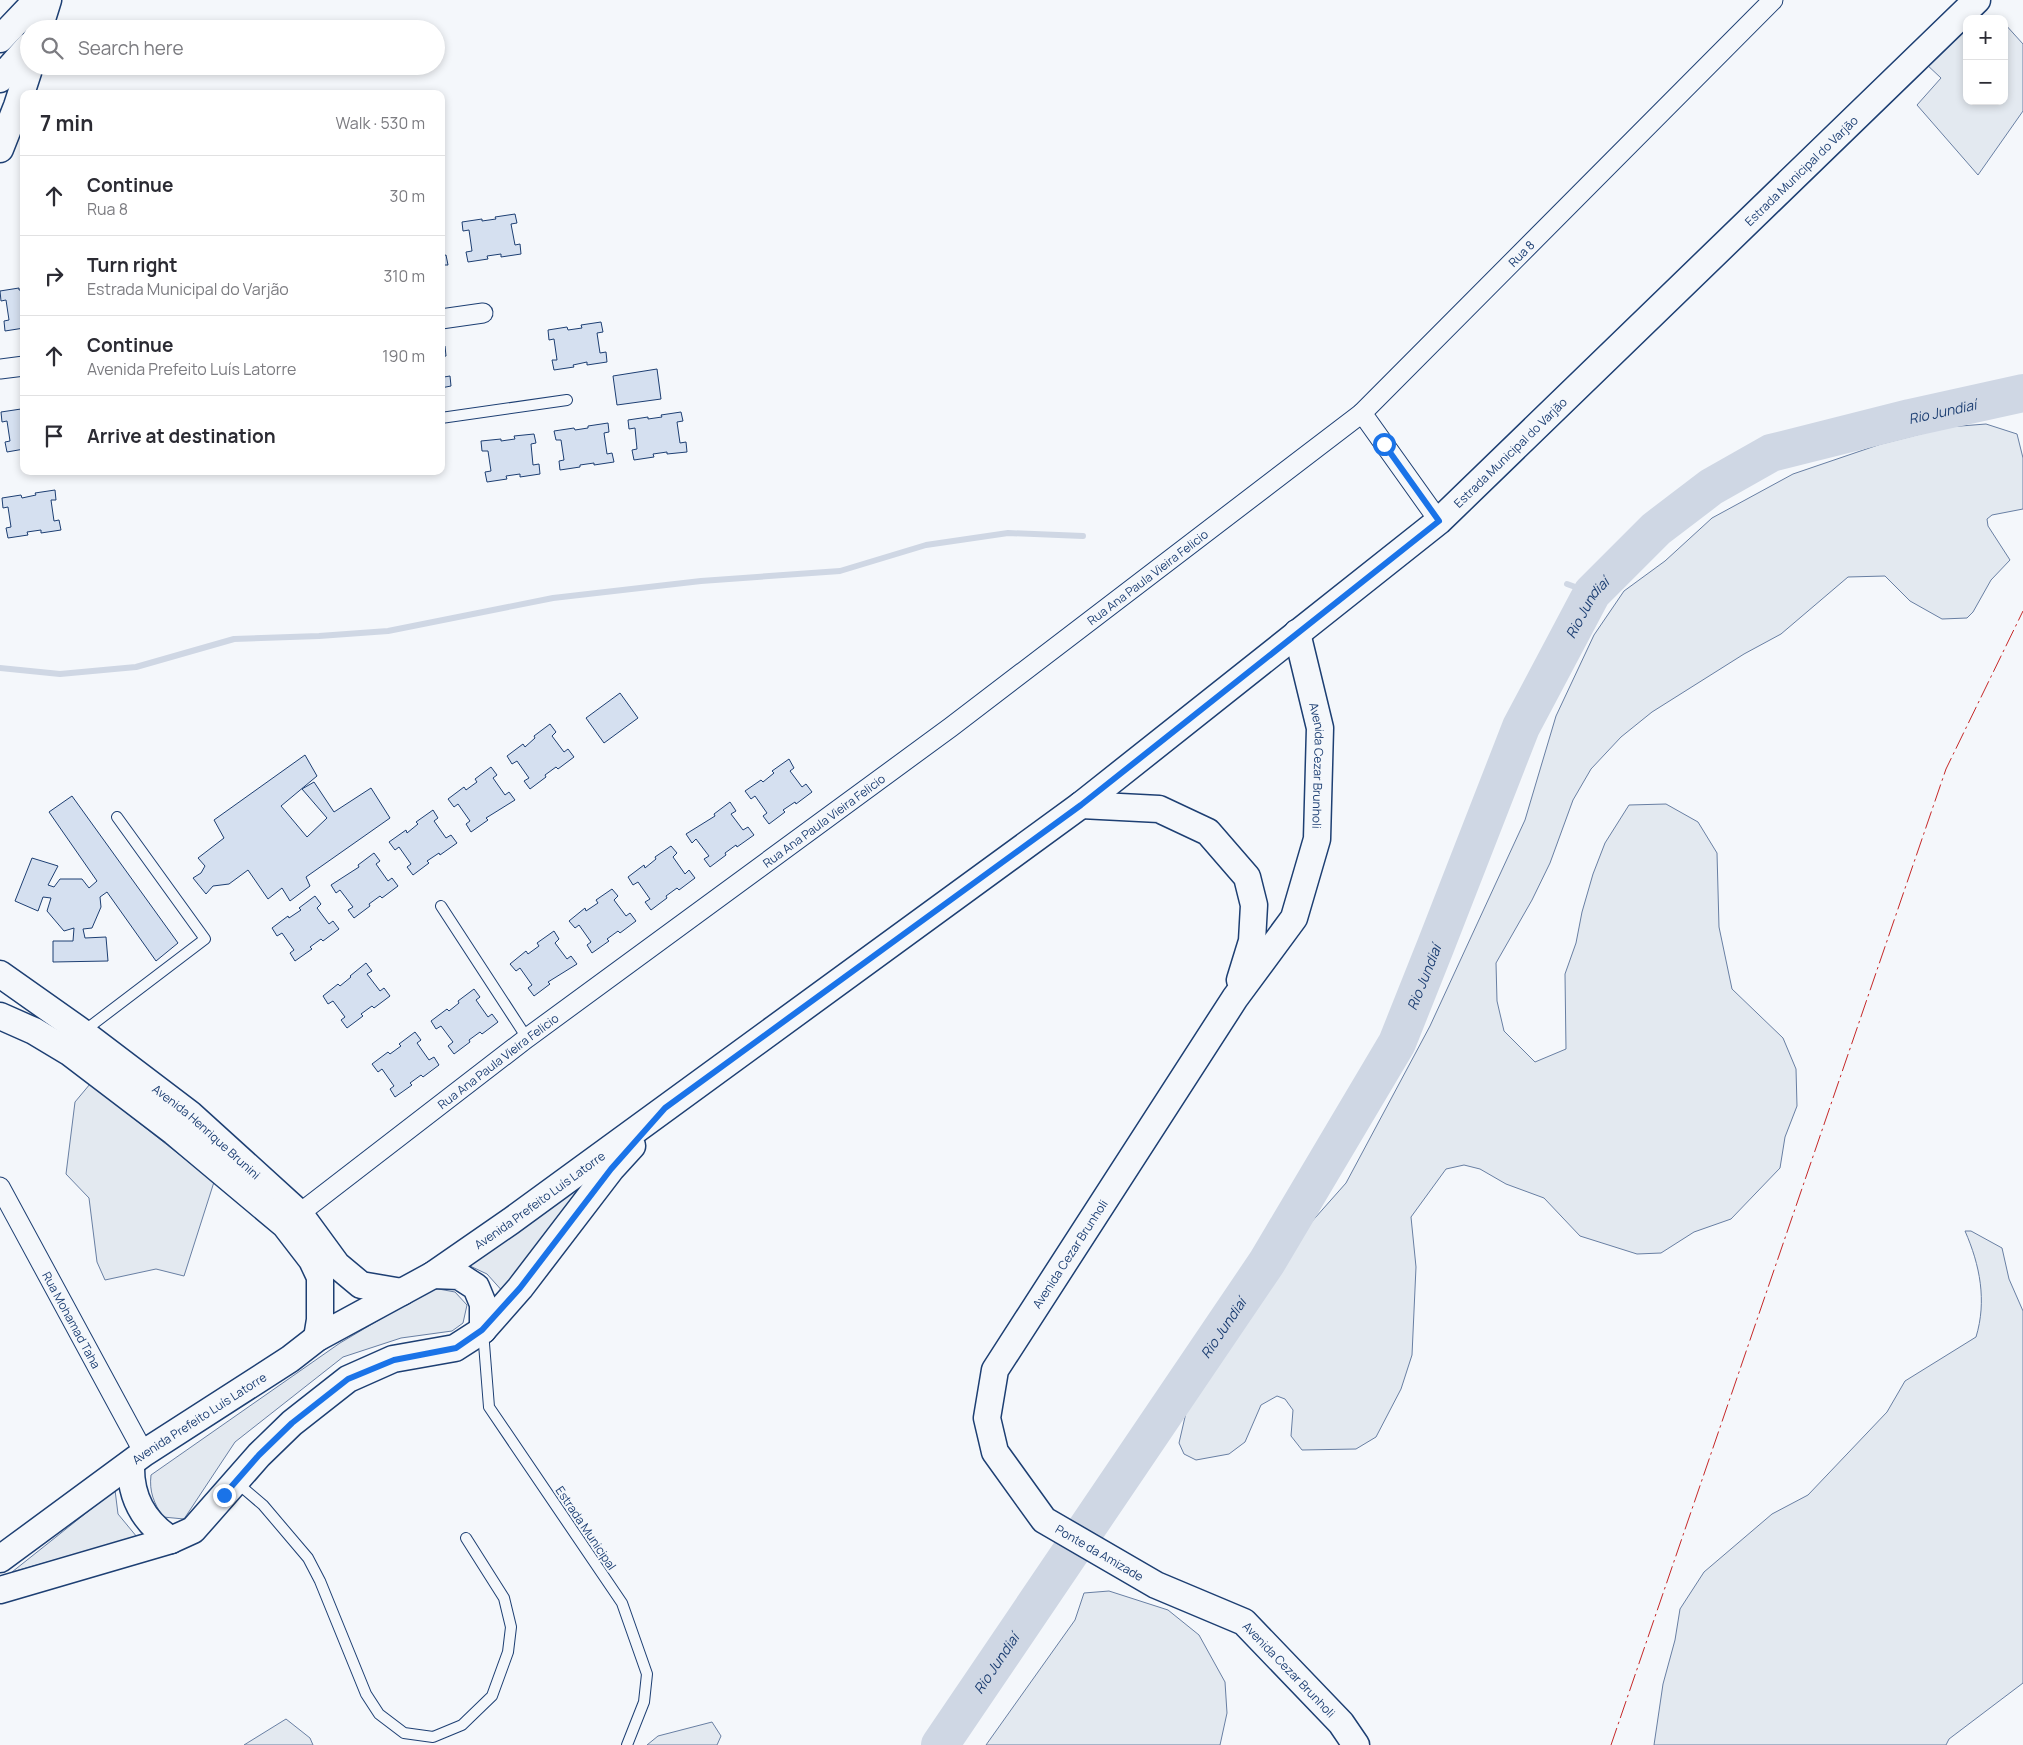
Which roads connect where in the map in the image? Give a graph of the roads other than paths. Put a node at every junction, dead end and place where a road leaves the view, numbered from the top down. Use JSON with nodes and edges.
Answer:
{"nodes":[{"id":1,"x":37,"y":0,"type":"edge"},
{"id":2,"x":48,"y":0,"type":"edge"},
{"id":3,"x":1773,"y":0,"type":"edge"},
{"id":4,"x":1977,"y":0,"type":"edge"},
{"id":5,"x":42,"y":20,"type":"edge"},
{"id":6,"x":0,"y":39,"type":"edge"},
{"id":7,"x":20,"y":56,"type":"edge"},
{"id":8,"x":27,"y":75,"type":"edge"},
{"id":9,"x":0,"y":79,"type":"edge"},
{"id":10,"x":23,"y":90,"type":"edge"},
{"id":11,"x":20,"y":99,"type":"edge"},
{"id":12,"x":0,"y":148,"type":"edge"},
{"id":13,"x":483,"y":313,"type":"dead end"},
{"id":14,"x":445,"y":318,"type":"edge"},
{"id":15,"x":20,"y":366,"type":"edge"},
{"id":16,"x":0,"y":369,"type":"edge"},
{"id":17,"x":567,"y":400,"type":"dead end"},
{"id":18,"x":1362,"y":413,"type":"junction"},
{"id":19,"x":445,"y":417,"type":"edge"},
{"id":20,"x":1439,"y":521,"type":"junction"},
{"id":21,"x":1297,"y":633,"type":"junction"},
{"id":22,"x":1081,"y":805,"type":"junction"},
{"id":23,"x":118,"y":817,"type":"dead end"},
{"id":24,"x":441,"y":906,"type":"dead end"},
{"id":25,"x":0,"y":974,"type":"edge"},
{"id":26,"x":1234,"y":998,"type":"junction"},
{"id":27,"x":0,"y":1016,"type":"edge"},
{"id":28,"x":82,"y":1032,"type":"junction"},
{"id":29,"x":527,"y":1038,"type":"junction"},
{"id":30,"x":665,"y":1108,"type":"junction"},
{"id":31,"x":0,"y":1187,"type":"edge"},
{"id":32,"x":292,"y":1220,"type":"junction"},
{"id":33,"x":433,"y":1275,"type":"junction"},
{"id":34,"x":402,"y":1292,"type":"junction"},
{"id":35,"x":482,"y":1330,"type":"junction"},
{"id":36,"x":316,"y":1338,"type":"junction"},
{"id":37,"x":138,"y":1459,"type":"junction"},
{"id":38,"x":236,"y":1481,"type":"junction"},
{"id":39,"x":1044,"y":1520,"type":"joint"},
{"id":40,"x":466,"y":1538,"type":"dead end"},
{"id":41,"x":172,"y":1540,"type":"junction"},
{"id":42,"x":0,"y":1559,"type":"edge"},
{"id":43,"x":1156,"y":1585,"type":"joint"},
{"id":44,"x":0,"y":1590,"type":"edge"},
{"id":45,"x":627,"y":1745,"type":"edge"},
{"id":46,"x":1356,"y":1745,"type":"edge"}],
"edges":[{"from":1,"to":6,"type":"main road"},
{"from":2,"to":5,"type":"main road"},
{"from":3,"to":18,"type":"street","name":"Rua 8"},
{"from":4,"to":20,"type":"main road","name":"Estrada Municipal do Varjão"},
{"from":7,"to":9,"type":"main road"},
{"from":8,"to":10,"type":"main road"},
{"from":11,"to":12,"type":"main road"},
{"from":13,"to":14,"type":"street"},
{"from":15,"to":16,"type":"street"},
{"from":17,"to":19,"type":"lane"},
{"from":18,"to":20,"type":"street"},
{"from":18,"to":29,"type":"street","name":"Rua Ana Paula Vieira Felicio"},
{"from":20,"to":21,"type":"main road","name":"Estrada Municipal do Varjão"},
{"from":21,"to":22,"type":"main road","name":"Estrada Municipal do Varjão"},
{"from":21,"to":26,"type":"main road","name":"Avenida Cezar Brunholi"},
{"from":22,"to":26,"type":"main road","name":"Avenida Cezar Brunholi"},
{"from":22,"to":30,"type":"main road","name":"Estrada Municipal do Varjão"},
{"from":23,"to":28,"type":"lane"},
{"from":24,"to":29,"type":"lane"},
{"from":25,"to":28,"type":"main road","name":"Avenida Henrique Brunini"},
{"from":26,"to":39,"type":"main road","name":"Avenida Cezar Brunholi"},
{"from":27,"to":32,"type":"main road","name":"Avenida Henrique Brunini"},
{"from":28,"to":32,"type":"main road","name":"Avenida Henrique Brunini"},
{"from":29,"to":32,"type":"street","name":"Rua Ana Paula Vieira Felicio"},
{"from":30,"to":33,"type":"main road","name":"Avenida Prefeito Luís Latorre"},
{"from":30,"to":35,"type":"main road","name":"Avenida Prefeito Luís Latorre"},
{"from":31,"to":37,"type":"street","name":"Rua Mohamad Taha"},
{"from":32,"to":34,"type":"main road","name":"Avenida Henrique Brunini"},
{"from":32,"to":36,"type":"main road","name":"Avenida Henrique Brunini"},
{"from":33,"to":34,"type":"main road","name":"Avenida Prefeito Luís Latorre"},
{"from":33,"to":35,"type":"main road"},
{"from":34,"to":36,"type":"main road","name":"Avenida Prefeito Luís Latorre"},
{"from":35,"to":38,"type":"main road","name":"Avenida Prefeito Luís Latorre"},
{"from":35,"to":45,"type":"lane","name":"Estrada Municipal"},
{"from":36,"to":37,"type":"main road","name":"Avenida Prefeito Luís Latorre"},
{"from":37,"to":41,"type":"main road"},
{"from":37,"to":42,"type":"main road","name":"Avenida Prefeito Luís Latorre"},
{"from":38,"to":40,"type":"lane"},
{"from":38,"to":41,"type":"main road","name":"Avenida Prefeito Luís Latorre"},
{"from":39,"to":43,"type":"main road","name":"Ponte da Amizade"},
{"from":41,"to":44,"type":"main road","name":"Avenida Prefeito Luís Latorre"},
{"from":43,"to":46,"type":"main road","name":"Avenida Cezar Brunholi"}]}
